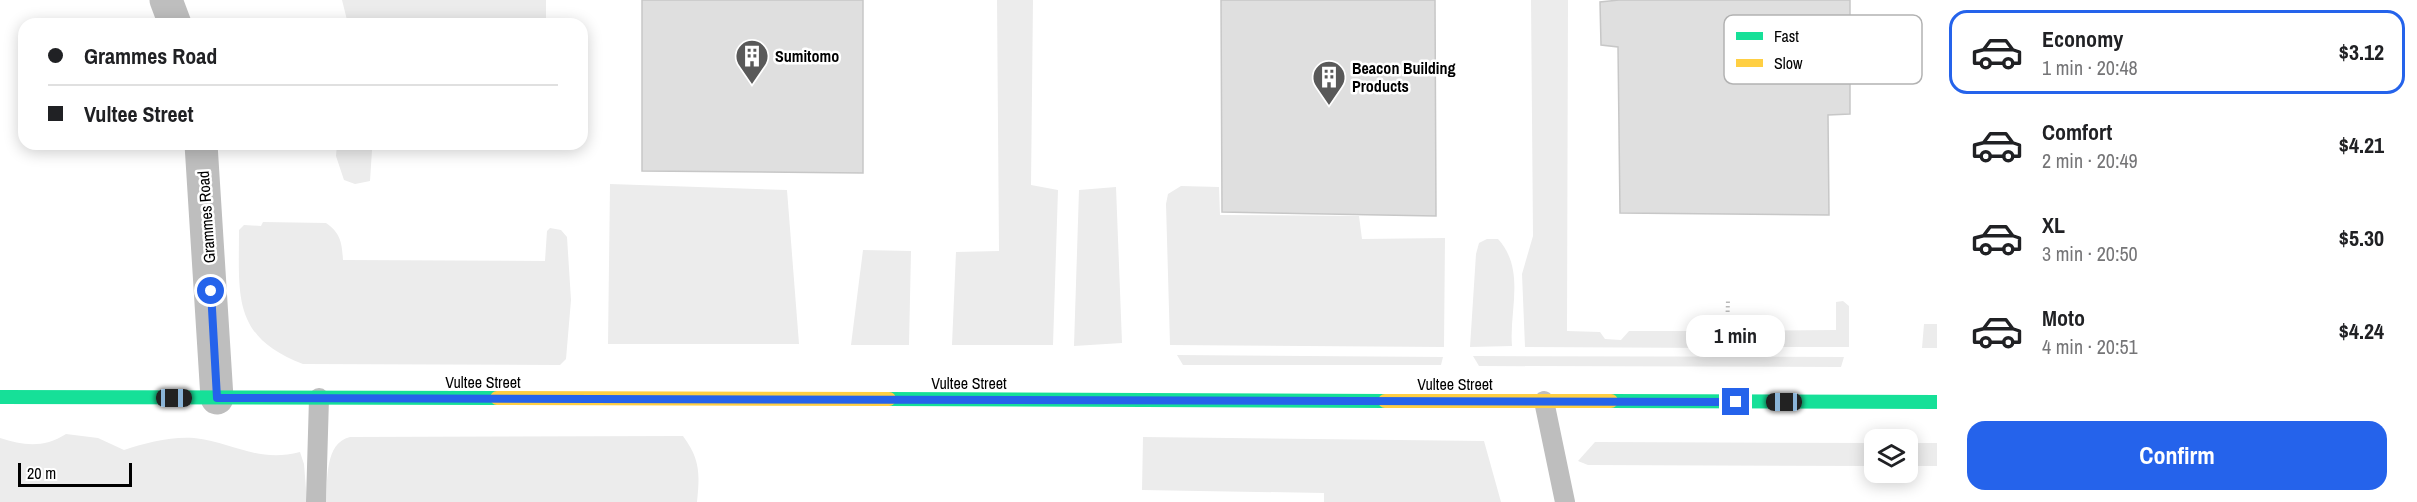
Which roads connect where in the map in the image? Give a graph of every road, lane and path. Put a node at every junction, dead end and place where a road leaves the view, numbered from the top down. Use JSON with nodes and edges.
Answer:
{"nodes":[{"id":1,"x":166,"y":0,"type":"edge"},
{"id":2,"x":173,"y":18,"type":"edge"},
{"id":3,"x":201,"y":150,"type":"edge"},
{"id":4,"x":1728,"y":300,"type":"dead end"},
{"id":5,"x":1727,"y":330,"type":"dead end"},
{"id":6,"x":0,"y":397,"type":"edge"},
{"id":7,"x":217,"y":398,"type":"junction"},
{"id":8,"x":319,"y":398,"type":"junction"},
{"id":9,"x":1544,"y":401,"type":"junction"},
{"id":10,"x":1937,"y":402,"type":"edge"},
{"id":11,"x":316,"y":502,"type":"edge"},
{"id":12,"x":1565,"y":502,"type":"edge"}],
"edges":[{"from":1,"to":2,"type":"street"},
{"from":3,"to":7,"type":"street","name":"Grammes Road"},
{"from":4,"to":5,"type":"path"},
{"from":6,"to":7,"type":"street","name":"Vultee Street"},
{"from":7,"to":8,"type":"street","name":"Vultee Street"},
{"from":8,"to":9,"type":"street","name":"Vultee Street"},
{"from":8,"to":11,"type":"lane"},
{"from":9,"to":10,"type":"street","name":"Vultee Street"},
{"from":9,"to":12,"type":"lane"}]}
